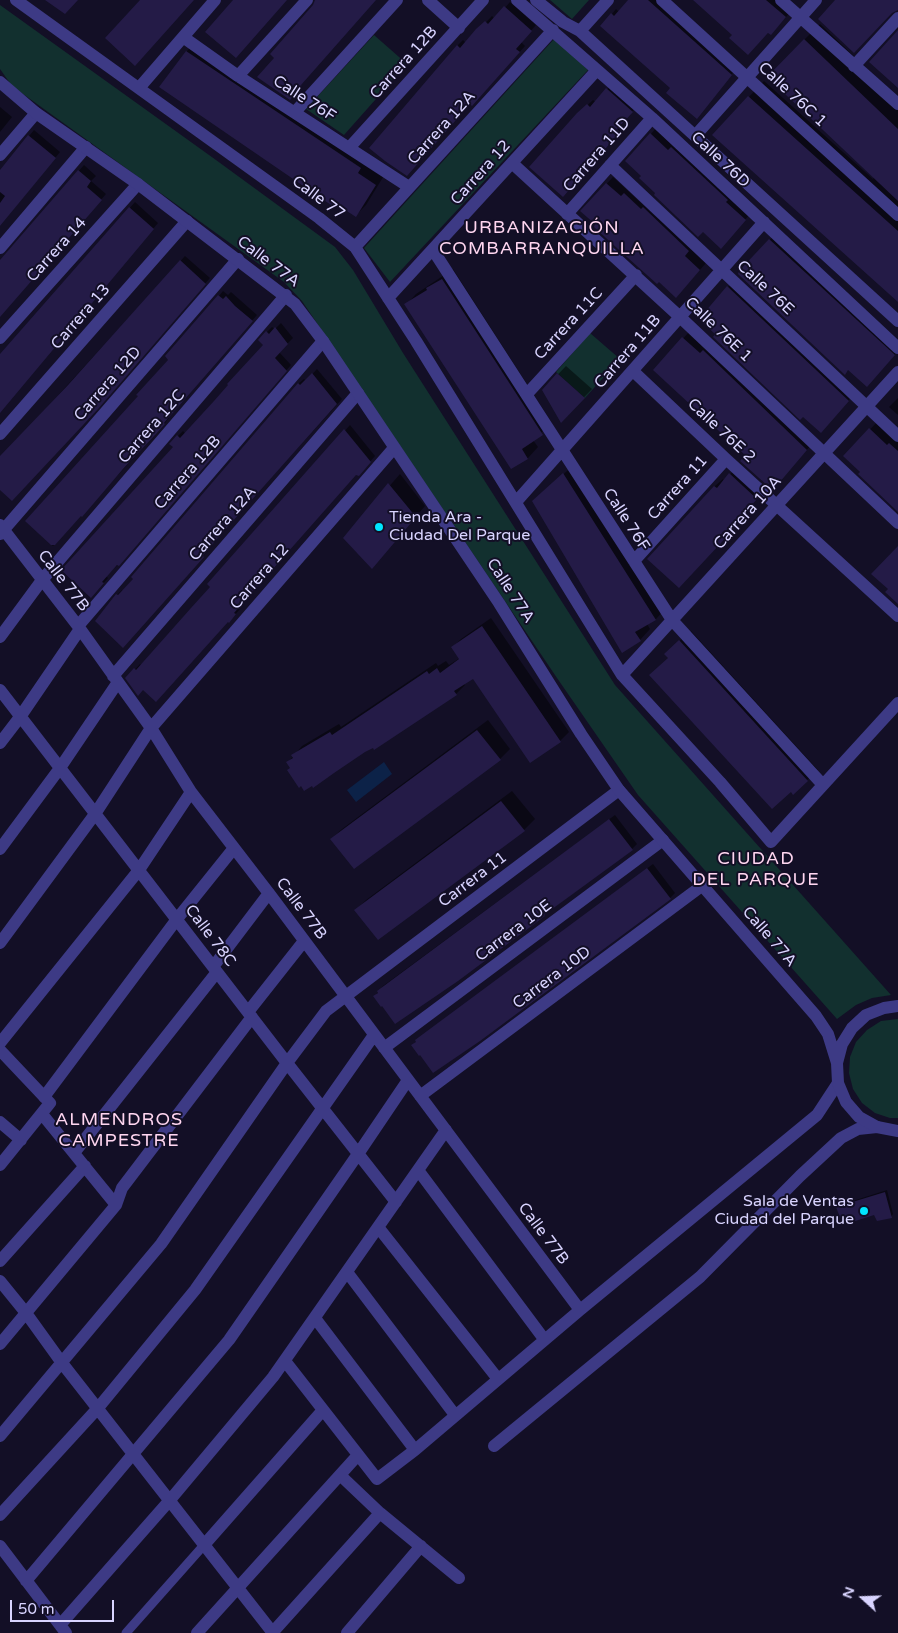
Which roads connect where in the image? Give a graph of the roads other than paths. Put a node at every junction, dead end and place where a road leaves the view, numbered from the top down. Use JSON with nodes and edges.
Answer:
{"nodes":[{"id":1,"x":16,"y":0,"type":"edge"},
{"id":2,"x":215,"y":0,"type":"edge"},
{"id":3,"x":307,"y":0,"type":"edge"},
{"id":4,"x":397,"y":0,"type":"edge"},
{"id":5,"x":428,"y":0,"type":"edge"},
{"id":6,"x":482,"y":0,"type":"edge"},
{"id":7,"x":517,"y":0,"type":"edge"},
{"id":8,"x":536,"y":0,"type":"edge"},
{"id":9,"x":608,"y":0,"type":"edge"},
{"id":10,"x":662,"y":0,"type":"edge"},
{"id":11,"x":781,"y":0,"type":"edge"},
{"id":12,"x":816,"y":0,"type":"edge"},
{"id":13,"x":800,"y":18,"type":"junction"},
{"id":14,"x":898,"y":18,"type":"edge"},
{"id":15,"x":459,"y":28,"type":"junction"},
{"id":16,"x":553,"y":30,"type":"junction"},
{"id":17,"x":580,"y":31,"type":"junction"},
{"id":18,"x":183,"y":37,"type":"junction"},
{"id":19,"x":854,"y":66,"type":"junction"},
{"id":20,"x":597,"y":70,"type":"junction"},
{"id":21,"x":238,"y":76,"type":"junction"},
{"id":22,"x":748,"y":77,"type":"junction"},
{"id":23,"x":0,"y":82,"type":"edge"},
{"id":24,"x":139,"y":88,"type":"junction"},
{"id":25,"x":898,"y":104,"type":"edge"},
{"id":26,"x":295,"y":112,"type":"junction"},
{"id":27,"x":36,"y":113,"type":"junction"},
{"id":28,"x":652,"y":118,"type":"junction"},
{"id":29,"x":695,"y":136,"type":"junction"},
{"id":30,"x":86,"y":147,"type":"junction"},
{"id":31,"x":349,"y":148,"type":"junction"},
{"id":32,"x":0,"y":155,"type":"edge"},
{"id":33,"x":512,"y":163,"type":"junction"},
{"id":34,"x":610,"y":165,"type":"junction"},
{"id":35,"x":138,"y":184,"type":"junction"},
{"id":36,"x":409,"y":188,"type":"junction"},
{"id":37,"x":567,"y":214,"type":"junction"},
{"id":38,"x":898,"y":214,"type":"edge"},
{"id":39,"x":186,"y":221,"type":"junction"},
{"id":40,"x":764,"y":222,"type":"junction"},
{"id":41,"x":355,"y":247,"type":"junction"},
{"id":42,"x":0,"y":248,"type":"edge"},
{"id":43,"x":433,"y":250,"type":"junction"},
{"id":44,"x":238,"y":259,"type":"junction"},
{"id":45,"x":721,"y":270,"type":"junction"},
{"id":46,"x":636,"y":275,"type":"junction"},
{"id":47,"x":286,"y":296,"type":"junction"},
{"id":48,"x":388,"y":298,"type":"junction"},
{"id":49,"x":680,"y":316,"type":"junction"},
{"id":50,"x":898,"y":321,"type":"edge"},
{"id":51,"x":0,"y":338,"type":"edge"},
{"id":52,"x":323,"y":341,"type":"junction"},
{"id":53,"x":898,"y":348,"type":"edge"},
{"id":54,"x":633,"y":371,"type":"junction"},
{"id":55,"x":898,"y":372,"type":"edge"},
{"id":56,"x":358,"y":393,"type":"junction"},
{"id":57,"x":527,"y":394,"type":"junction"},
{"id":58,"x":867,"y":406,"type":"junction"},
{"id":59,"x":0,"y":434,"type":"edge"},
{"id":60,"x":898,"y":436,"type":"edge"},
{"id":61,"x":394,"y":448,"type":"junction"},
{"id":62,"x":562,"y":451,"type":"junction"},
{"id":63,"x":824,"y":454,"type":"junction"},
{"id":64,"x":726,"y":459,"type":"junction"},
{"id":65,"x":516,"y":502,"type":"junction"},
{"id":66,"x":777,"y":505,"type":"junction"},
{"id":67,"x":898,"y":523,"type":"edge"},
{"id":68,"x":1,"y":530,"type":"edge"},
{"id":69,"x":634,"y":561,"type":"junction"},
{"id":70,"x":42,"y":580,"type":"junction"},
{"id":71,"x":898,"y":616,"type":"edge"},
{"id":72,"x":672,"y":620,"type":"junction"},
{"id":73,"x":79,"y":628,"type":"junction"},
{"id":74,"x":0,"y":637,"type":"edge"},
{"id":75,"x":622,"y":675,"type":"junction"},
{"id":76,"x":116,"y":679,"type":"junction"},
{"id":77,"x":0,"y":690,"type":"edge"},
{"id":78,"x":898,"y":703,"type":"edge"},
{"id":79,"x":20,"y":717,"type":"junction"},
{"id":80,"x":151,"y":728,"type":"junction"},
{"id":81,"x":0,"y":743,"type":"edge"},
{"id":82,"x":60,"y":768,"type":"junction"},
{"id":83,"x":823,"y":785,"type":"junction"},
{"id":84,"x":619,"y":790,"type":"junction"},
{"id":85,"x":191,"y":792,"type":"junction"},
{"id":86,"x":95,"y":814,"type":"junction"},
{"id":87,"x":663,"y":840,"type":"junction"},
{"id":88,"x":234,"y":848,"type":"junction"},
{"id":89,"x":0,"y":849,"type":"edge"},
{"id":90,"x":139,"y":870,"type":"junction"},
{"id":91,"x":703,"y":885,"type":"junction"},
{"id":92,"x":268,"y":893,"type":"junction"},
{"id":93,"x":177,"y":919,"type":"junction"},
{"id":94,"x":304,"y":941,"type":"junction"},
{"id":95,"x":0,"y":942,"type":"edge"},
{"id":96,"x":215,"y":970,"type":"junction"},
{"id":97,"x":346,"y":997,"type":"junction"},
{"id":98,"x":898,"y":1006,"type":"edge"},
{"id":99,"x":250,"y":1015,"type":"junction"},
{"id":100,"x":374,"y":1035,"type":"junction"},
{"id":101,"x":0,"y":1043,"type":"edge"},
{"id":102,"x":384,"y":1048,"type":"junction"},
{"id":103,"x":0,"y":1050,"type":"edge"},
{"id":104,"x":287,"y":1063,"type":"junction"},
{"id":105,"x":837,"y":1063,"type":"junction"},
{"id":106,"x":408,"y":1080,"type":"junction"},
{"id":107,"x":838,"y":1083,"type":"junction"},
{"id":108,"x":44,"y":1096,"type":"junction"},
{"id":109,"x":420,"y":1096,"type":"junction"},
{"id":110,"x":323,"y":1109,"type":"junction"},
{"id":111,"x":42,"y":1114,"type":"junction"},
{"id":112,"x":0,"y":1122,"type":"edge"},
{"id":113,"x":877,"y":1127,"type":"junction"},
{"id":114,"x":446,"y":1130,"type":"junction"},
{"id":115,"x":897,"y":1131,"type":"edge"},
{"id":116,"x":21,"y":1140,"type":"junction"},
{"id":117,"x":74,"y":1153,"type":"junction"},
{"id":118,"x":358,"y":1154,"type":"junction"},
{"id":119,"x":0,"y":1165,"type":"edge"},
{"id":120,"x":84,"y":1166,"type":"junction"},
{"id":121,"x":418,"y":1170,"type":"junction"},
{"id":122,"x":396,"y":1202,"type":"junction"},
{"id":123,"x":116,"y":1205,"type":"junction"},
{"id":124,"x":378,"y":1227,"type":"junction"},
{"id":125,"x":0,"y":1261,"type":"edge"},
{"id":126,"x":346,"y":1272,"type":"junction"},
{"id":127,"x":0,"y":1281,"type":"edge"},
{"id":128,"x":580,"y":1310,"type":"junction"},
{"id":129,"x":26,"y":1313,"type":"junction"},
{"id":130,"x":315,"y":1318,"type":"junction"},
{"id":131,"x":544,"y":1339,"type":"junction"},
{"id":132,"x":0,"y":1344,"type":"edge"},
{"id":133,"x":285,"y":1361,"type":"junction"},
{"id":134,"x":62,"y":1362,"type":"junction"},
{"id":135,"x":498,"y":1379,"type":"junction"},
{"id":136,"x":98,"y":1408,"type":"junction"},
{"id":137,"x":323,"y":1410,"type":"junction"},
{"id":138,"x":455,"y":1415,"type":"junction"},
{"id":139,"x":0,"y":1436,"type":"edge"},
{"id":140,"x":494,"y":1446,"type":"dead end"},
{"id":141,"x":415,"y":1450,"type":"junction"},
{"id":142,"x":133,"y":1453,"type":"junction"},
{"id":143,"x":358,"y":1455,"type":"junction"},
{"id":144,"x":340,"y":1474,"type":"junction"},
{"id":145,"x":170,"y":1500,"type":"junction"},
{"id":146,"x":380,"y":1513,"type":"junction"},
{"id":147,"x":0,"y":1515,"type":"edge"},
{"id":148,"x":204,"y":1545,"type":"junction"},
{"id":149,"x":0,"y":1546,"type":"edge"},
{"id":150,"x":421,"y":1546,"type":"junction"},
{"id":151,"x":459,"y":1578,"type":"dead end"},
{"id":152,"x":26,"y":1580,"type":"junction"},
{"id":153,"x":238,"y":1588,"type":"junction"},
{"id":154,"x":63,"y":1629,"type":"edge"},
{"id":155,"x":126,"y":1633,"type":"edge"},
{"id":156,"x":197,"y":1633,"type":"edge"},
{"id":157,"x":272,"y":1633,"type":"edge"},
{"id":158,"x":347,"y":1633,"type":"edge"}],
"edges":[{"from":1,"to":24,"type":"street","name":"Calle 77"},
{"from":2,"to":18,"type":"street"},
{"from":3,"to":21,"type":"street"},
{"from":4,"to":26,"type":"street"},
{"from":5,"to":15,"type":"street"},
{"from":6,"to":15,"type":"street","name":"Carrera 12B"},
{"from":7,"to":16,"type":"street","name":"Calle 76D"},
{"from":8,"to":17,"type":"street","name":"Calle 76D"},
{"from":9,"to":17,"type":"street"},
{"from":10,"to":22,"type":"street","name":"Calle 76C 1"},
{"from":11,"to":13,"type":"street"},
{"from":12,"to":13,"type":"street"},
{"from":13,"to":19,"type":"street"},
{"from":13,"to":22,"type":"street"},
{"from":14,"to":19,"type":"street"},
{"from":15,"to":31,"type":"street","name":"Carrera 12B"},
{"from":16,"to":20,"type":"street","name":"Calle 76D"},
{"from":16,"to":36,"type":"street","name":"Carrera 12A"},
{"from":17,"to":29,"type":"street","name":"Calle 76D"},
{"from":18,"to":21,"type":"street","name":"Calle 76F"},
{"from":18,"to":24,"type":"street"},
{"from":19,"to":25,"type":"street"},
{"from":20,"to":28,"type":"street","name":"Calle 76D"},
{"from":20,"to":33,"type":"street","name":"Carrera 12"},
{"from":21,"to":26,"type":"street","name":"Calle 76F"},
{"from":22,"to":29,"type":"street"},
{"from":22,"to":38,"type":"street","name":"Calle 76C 1"},
{"from":23,"to":27,"type":"street","name":"Calle 77A"},
{"from":24,"to":41,"type":"street","name":"Calle 77"},
{"from":26,"to":31,"type":"street","name":"Calle 76F"},
{"from":27,"to":30,"type":"street","name":"Calle 77A"},
{"from":27,"to":32,"type":"street"},
{"from":28,"to":34,"type":"street","name":"Carrera 11D"},
{"from":28,"to":40,"type":"street","name":"Calle 76D"},
{"from":29,"to":50,"type":"street","name":"Calle 76D"},
{"from":30,"to":35,"type":"street","name":"Calle 77A"},
{"from":30,"to":42,"type":"street"},
{"from":31,"to":36,"type":"street","name":"Calle 76F"},
{"from":33,"to":37,"type":"street","name":"Calle 76E 1"},
{"from":33,"to":43,"type":"street","name":"Carrera 12"},
{"from":34,"to":37,"type":"street","name":"Carrera 11D"},
{"from":34,"to":45,"type":"street","name":"Calle 76E"},
{"from":35,"to":39,"type":"street","name":"Calle 77A"},
{"from":35,"to":51,"type":"street","name":"Carrera 14"},
{"from":36,"to":41,"type":"street","name":"Carrera 12A"},
{"from":37,"to":46,"type":"street","name":"Calle 76E 1"},
{"from":39,"to":44,"type":"street","name":"Calle 77A"},
{"from":39,"to":59,"type":"street","name":"Carrera 13"},
{"from":40,"to":45,"type":"street","name":"Carrera 11B"},
{"from":40,"to":53,"type":"street","name":"Calle 76D"},
{"from":41,"to":48,"type":"street","name":"Calle 77"},
{"from":43,"to":48,"type":"street","name":"Carrera 12"},
{"from":43,"to":57,"type":"street","name":"Calle 76F"},
{"from":44,"to":47,"type":"street","name":"Calle 77A"},
{"from":44,"to":68,"type":"street","name":"Carrera 12D"},
{"from":45,"to":49,"type":"street","name":"Carrera 11B"},
{"from":45,"to":58,"type":"street","name":"Calle 76E"},
{"from":46,"to":49,"type":"street","name":"Calle 76E 1"},
{"from":46,"to":57,"type":"street","name":"Carrera 11C"},
{"from":47,"to":52,"type":"street","name":"Calle 77A"},
{"from":47,"to":70,"type":"street","name":"Carrera 12C"},
{"from":48,"to":65,"type":"street","name":"Calle 77"},
{"from":49,"to":54,"type":"street","name":"Carrera 11B"},
{"from":49,"to":63,"type":"street","name":"Calle 76E 1"},
{"from":52,"to":56,"type":"street","name":"Calle 77A"},
{"from":52,"to":73,"type":"street","name":"Carrera 12B"},
{"from":54,"to":62,"type":"street","name":"Carrera 11B"},
{"from":54,"to":64,"type":"street","name":"Calle 76E 2"},
{"from":55,"to":58,"type":"street","name":"Carrera 10A"},
{"from":56,"to":61,"type":"street","name":"Calle 77A"},
{"from":56,"to":76,"type":"street","name":"Carrera 12A"},
{"from":57,"to":62,"type":"street","name":"Calle 76F"},
{"from":58,"to":60,"type":"street","name":"Calle 76E"},
{"from":58,"to":63,"type":"street","name":"Carrera 10A"},
{"from":61,"to":80,"type":"street","name":"Carrera 12"},
{"from":61,"to":84,"type":"street","name":"Calle 77A"},
{"from":62,"to":65,"type":"street","name":"Carrera 11B"},
{"from":62,"to":69,"type":"street","name":"Calle 76F"},
{"from":63,"to":66,"type":"street","name":"Carrera 10A"},
{"from":63,"to":67,"type":"street","name":"Calle 76E 1"},
{"from":64,"to":66,"type":"street","name":"Calle 76E 2"},
{"from":64,"to":69,"type":"street","name":"Carrera 11"},
{"from":65,"to":75,"type":"street","name":"Calle 77"},
{"from":66,"to":71,"type":"street","name":"Calle 76E 2"},
{"from":66,"to":72,"type":"street","name":"Carrera 10A"},
{"from":68,"to":70,"type":"street","name":"Calle 77B"},
{"from":69,"to":72,"type":"street","name":"Calle 76F"},
{"from":70,"to":73,"type":"street","name":"Calle 77B"},
{"from":70,"to":74,"type":"street","name":"Carrera 12C"},
{"from":72,"to":75,"type":"street","name":"Carrera 10A"},
{"from":72,"to":83,"type":"street","name":"Calle 76F"},
{"from":73,"to":76,"type":"street","name":"Calle 77B"},
{"from":73,"to":79,"type":"street","name":"Carrera 12B"},
{"from":75,"to":83,"type":"street","name":"Calle 77"},
{"from":76,"to":80,"type":"street","name":"Calle 77B"},
{"from":76,"to":82,"type":"street","name":"Carrera 12A"},
{"from":77,"to":79,"type":"street","name":"Calle 78C"},
{"from":78,"to":83,"type":"street"},
{"from":79,"to":81,"type":"street","name":"Carrera 12B"},
{"from":79,"to":82,"type":"street","name":"Calle 78C"},
{"from":80,"to":85,"type":"street","name":"Calle 77B"},
{"from":80,"to":86,"type":"street","name":"Carrera 12"},
{"from":82,"to":86,"type":"street","name":"Calle 78C"},
{"from":82,"to":89,"type":"street","name":"Carrera 12A"},
{"from":84,"to":87,"type":"street","name":"Calle 77A"},
{"from":84,"to":97,"type":"street","name":"Carrera 11"},
{"from":85,"to":88,"type":"street","name":"Calle 77B"},
{"from":85,"to":90,"type":"street"},
{"from":86,"to":90,"type":"street","name":"Calle 78C"},
{"from":86,"to":95,"type":"street","name":"Carrera 12"},
{"from":87,"to":91,"type":"street","name":"Calle 77A"},
{"from":87,"to":102,"type":"street","name":"Carrera 10E"},
{"from":88,"to":92,"type":"street","name":"Calle 77B"},
{"from":88,"to":93,"type":"street"},
{"from":90,"to":93,"type":"street","name":"Calle 78C"},
{"from":90,"to":101,"type":"street"},
{"from":91,"to":105,"type":"street","name":"Calle 77A"},
{"from":91,"to":109,"type":"street","name":"Carrera 10D"},
{"from":92,"to":94,"type":"street","name":"Calle 77B"},
{"from":92,"to":96,"type":"street"},
{"from":93,"to":96,"type":"street","name":"Calle 78C"},
{"from":93,"to":108,"type":"street"},
{"from":94,"to":97,"type":"street","name":"Calle 77B"},
{"from":94,"to":99,"type":"street"},
{"from":96,"to":99,"type":"street","name":"Calle 78C"},
{"from":96,"to":117,"type":"street"},
{"from":97,"to":100,"type":"street","name":"Calle 77B"},
{"from":97,"to":104,"type":"street","name":"Carrera 11"},
{"from":98,"to":105,"type":"street"},
{"from":99,"to":104,"type":"street","name":"Calle 78C"},
{"from":99,"to":123,"type":"street"},
{"from":100,"to":102,"type":"street","name":"Calle 77B"},
{"from":100,"to":110,"type":"street"},
{"from":102,"to":106,"type":"street","name":"Calle 77B"},
{"from":103,"to":108,"type":"street"},
{"from":104,"to":110,"type":"street","name":"Calle 78C"},
{"from":104,"to":134,"type":"street","name":"Carrera 11"},
{"from":105,"to":107,"type":"street"},
{"from":106,"to":109,"type":"street","name":"Calle 77B"},
{"from":106,"to":118,"type":"street"},
{"from":107,"to":113,"type":"street"},
{"from":107,"to":128,"type":"street"},
{"from":108,"to":111,"type":"street"},
{"from":109,"to":114,"type":"street","name":"Calle 77B"},
{"from":110,"to":118,"type":"street","name":"Calle 78C"},
{"from":110,"to":136,"type":"street"},
{"from":111,"to":116,"type":"street"},
{"from":111,"to":117,"type":"street"},
{"from":112,"to":116,"type":"street"},
{"from":113,"to":115,"type":"street"},
{"from":113,"to":140,"type":"street"},
{"from":114,"to":121,"type":"street"},
{"from":114,"to":128,"type":"street","name":"Calle 77B"},
{"from":116,"to":119,"type":"street"},
{"from":117,"to":120,"type":"street"},
{"from":118,"to":122,"type":"street","name":"Calle 78C"},
{"from":118,"to":142,"type":"street"},
{"from":120,"to":123,"type":"street"},
{"from":120,"to":125,"type":"street"},
{"from":121,"to":122,"type":"street"},
{"from":121,"to":131,"type":"street"},
{"from":122,"to":124,"type":"street"},
{"from":123,"to":129,"type":"street"},
{"from":124,"to":126,"type":"street"},
{"from":124,"to":135,"type":"street"},
{"from":126,"to":130,"type":"street"},
{"from":126,"to":138,"type":"street"},
{"from":127,"to":129,"type":"street"},
{"from":128,"to":131,"type":"street"},
{"from":129,"to":132,"type":"street"},
{"from":129,"to":134,"type":"street"},
{"from":130,"to":133,"type":"street"},
{"from":130,"to":141,"type":"street"},
{"from":131,"to":135,"type":"street"},
{"from":133,"to":137,"type":"street"},
{"from":133,"to":145,"type":"street"},
{"from":134,"to":136,"type":"street"},
{"from":134,"to":139,"type":"street","name":"Carrera 11"},
{"from":135,"to":138,"type":"street"},
{"from":136,"to":142,"type":"street"},
{"from":136,"to":147,"type":"street"},
{"from":137,"to":143,"type":"street"},
{"from":137,"to":148,"type":"street"},
{"from":138,"to":141,"type":"street"},
{"from":141,"to":143,"type":"street"},
{"from":142,"to":145,"type":"street"},
{"from":142,"to":152,"type":"street"},
{"from":143,"to":144,"type":"street"},
{"from":144,"to":146,"type":"street"},
{"from":144,"to":153,"type":"street"},
{"from":145,"to":148,"type":"street"},
{"from":145,"to":154,"type":"street"},
{"from":146,"to":150,"type":"street"},
{"from":146,"to":157,"type":"street"},
{"from":148,"to":153,"type":"street"},
{"from":148,"to":155,"type":"lane"},
{"from":149,"to":152,"type":"street"},
{"from":150,"to":151,"type":"street"},
{"from":150,"to":158,"type":"street"},
{"from":152,"to":154,"type":"street"},
{"from":153,"to":156,"type":"street"},
{"from":153,"to":157,"type":"street"}]}
